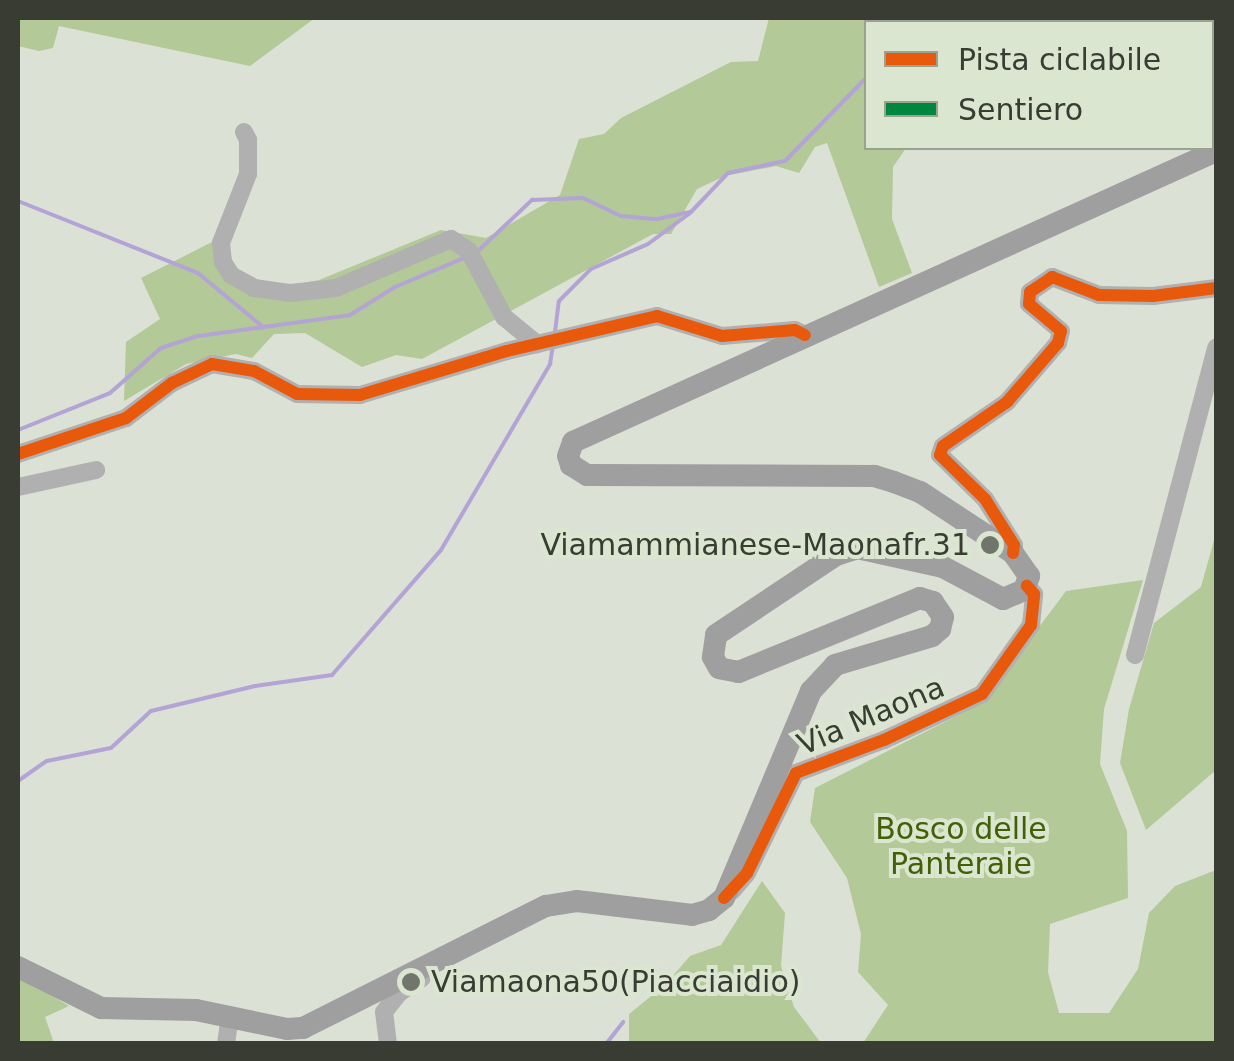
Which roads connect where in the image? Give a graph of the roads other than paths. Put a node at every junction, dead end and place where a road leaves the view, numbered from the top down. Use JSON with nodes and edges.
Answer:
{"nodes":[{"id":1,"x":244,"y":132,"type":"dead end"},
{"id":2,"x":1216,"y":151,"type":"edge"},
{"id":3,"x":1216,"y":288,"type":"edge"},
{"id":4,"x":805,"y":335,"type":"junction"},
{"id":5,"x":536,"y":344,"type":"junction"},
{"id":6,"x":1216,"y":348,"type":"edge"},
{"id":7,"x":18,"y":454,"type":"edge"},
{"id":8,"x":96,"y":470,"type":"dead end"},
{"id":9,"x":18,"y":487,"type":"edge"},
{"id":10,"x":1012,"y":553,"type":"junction"},
{"id":11,"x":1027,"y":586,"type":"junction"},
{"id":12,"x":1135,"y":656,"type":"dead end"},
{"id":13,"x":724,"y":898,"type":"junction"},
{"id":14,"x":436,"y":964,"type":"junction"},
{"id":15,"x":18,"y":967,"type":"edge"},
{"id":16,"x":230,"y":1016,"type":"junction"},
{"id":17,"x":226,"y":1044,"type":"edge"},
{"id":18,"x":388,"y":1044,"type":"edge"}],
"edges":[{"from":1,"to":5,"type":"street"},
{"from":2,"to":4,"type":"main road"},
{"from":3,"to":10,"type":"street"},
{"from":4,"to":5,"type":"street"},
{"from":4,"to":10,"type":"main road"},
{"from":5,"to":7,"type":"street"},
{"from":6,"to":12,"type":"street"},
{"from":8,"to":9,"type":"street"},
{"from":10,"to":11,"type":"main road","name":"Via Maona"},
{"from":11,"to":13,"type":"street","name":"Via Maona"},
{"from":11,"to":13,"type":"main road","name":"Via Maona"},
{"from":13,"to":14,"type":"main road"},
{"from":14,"to":16,"type":"main road"},
{"from":14,"to":18,"type":"street"},
{"from":15,"to":16,"type":"main road"},
{"from":16,"to":17,"type":"street"}]}
